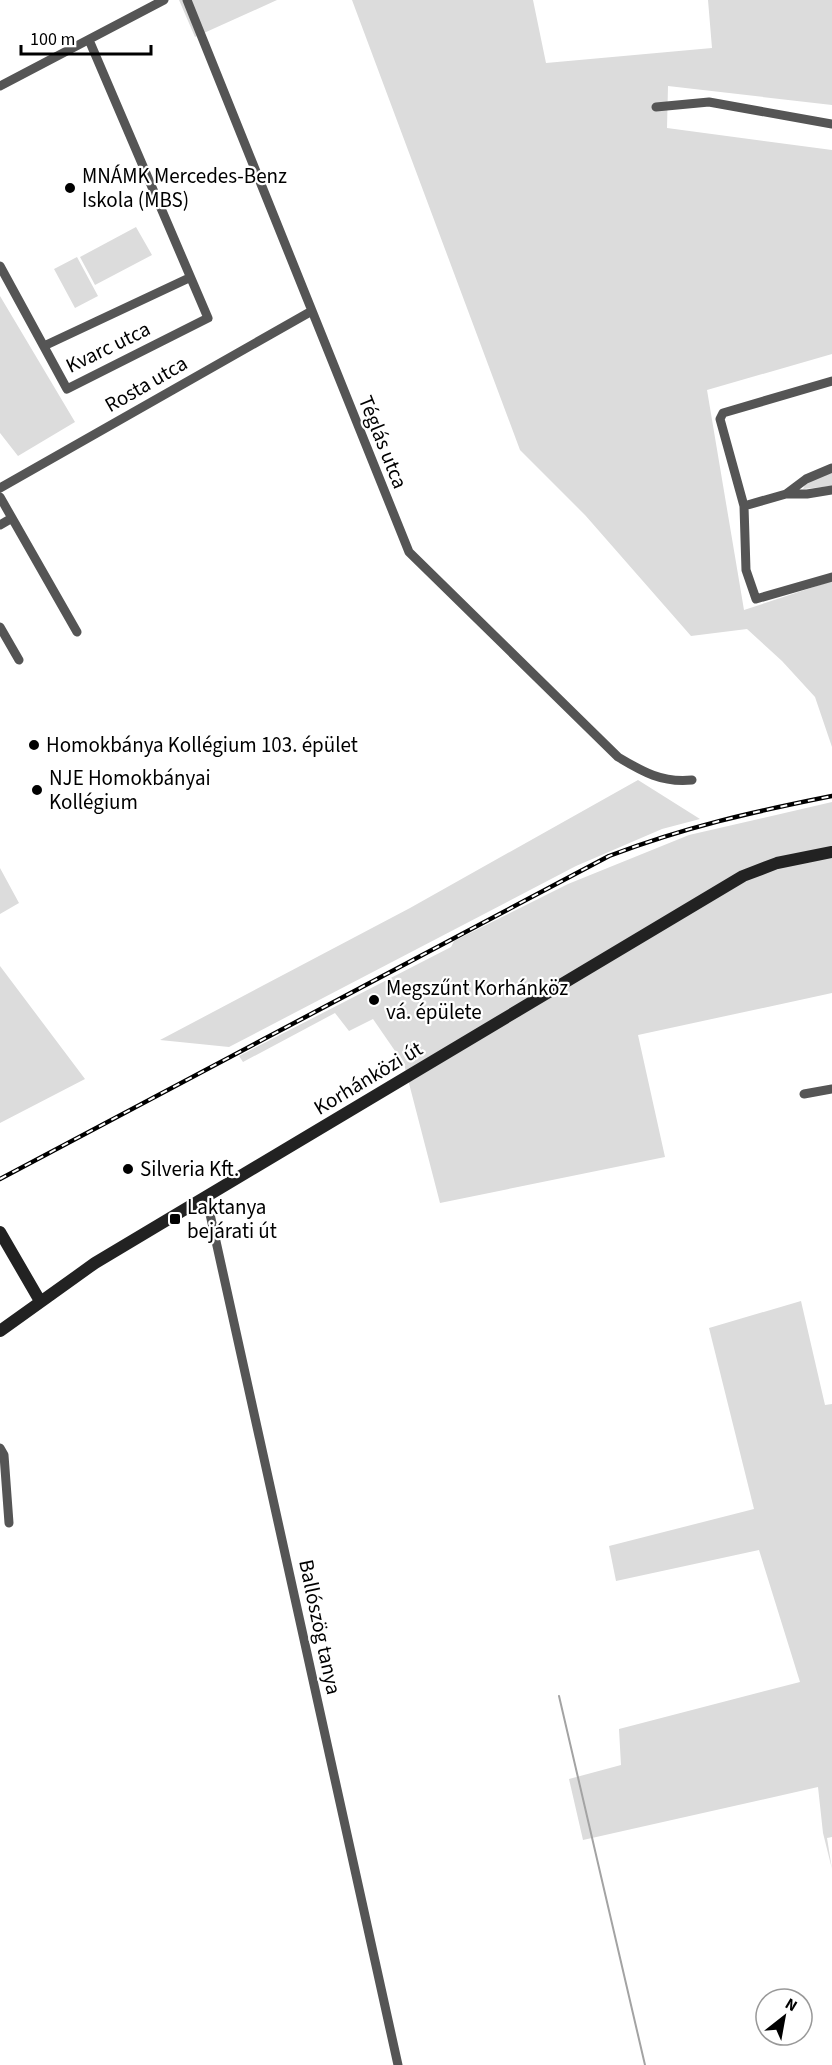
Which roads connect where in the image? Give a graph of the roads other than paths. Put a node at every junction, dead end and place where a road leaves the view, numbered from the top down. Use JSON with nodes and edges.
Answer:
{"nodes":[{"id":1,"x":164,"y":0,"type":"edge"},
{"id":2,"x":187,"y":0,"type":"edge"},
{"id":3,"x":89,"y":40,"type":"junction"},
{"id":4,"x":0,"y":86,"type":"edge"},
{"id":5,"x":657,"y":106,"type":"dead end"},
{"id":6,"x":832,"y":124,"type":"edge"},
{"id":7,"x":0,"y":266,"type":"edge"},
{"id":8,"x":189,"y":278,"type":"junction"},
{"id":9,"x":310,"y":312,"type":"junction"},
{"id":10,"x":44,"y":346,"type":"junction"},
{"id":11,"x":832,"y":381,"type":"edge"},
{"id":12,"x":832,"y":468,"type":"edge"},
{"id":13,"x":0,"y":488,"type":"edge"},
{"id":14,"x":832,"y":490,"type":"edge"},
{"id":15,"x":786,"y":494,"type":"junction"},
{"id":16,"x":0,"y":497,"type":"edge"},
{"id":17,"x":744,"y":506,"type":"junction"},
{"id":18,"x":12,"y":518,"type":"junction"},
{"id":19,"x":0,"y":525,"type":"edge"},
{"id":20,"x":832,"y":577,"type":"edge"},
{"id":21,"x":0,"y":627,"type":"edge"},
{"id":22,"x":77,"y":632,"type":"dead end"},
{"id":23,"x":19,"y":660,"type":"dead end"},
{"id":24,"x":692,"y":780,"type":"dead end"},
{"id":25,"x":832,"y":852,"type":"edge"},
{"id":26,"x":832,"y":1089,"type":"edge"},
{"id":27,"x":804,"y":1094,"type":"dead end"},
{"id":28,"x":206,"y":1196,"type":"junction"},
{"id":29,"x":0,"y":1232,"type":"edge"},
{"id":30,"x":40,"y":1302,"type":"junction"},
{"id":31,"x":0,"y":1332,"type":"edge"},
{"id":32,"x":0,"y":1448,"type":"edge"},
{"id":33,"x":9,"y":1523,"type":"dead end"},
{"id":34,"x":398,"y":2065,"type":"edge"}],
"edges":[{"from":1,"to":3,"type":"street"},
{"from":2,"to":9,"type":"street","name":"Téglás utca"},
{"from":3,"to":4,"type":"street"},
{"from":3,"to":8,"type":"street"},
{"from":5,"to":6,"type":"street"},
{"from":7,"to":10,"type":"street","name":"Kvarc utca"},
{"from":8,"to":10,"type":"street","name":"Kvarc utca"},
{"from":8,"to":10,"type":"street","name":"Kvarc utca"},
{"from":9,"to":13,"type":"street","name":"Rosta utca"},
{"from":9,"to":24,"type":"street","name":"Téglás utca"},
{"from":11,"to":17,"type":"street"},
{"from":12,"to":15,"type":"street"},
{"from":14,"to":15,"type":"street"},
{"from":15,"to":17,"type":"street"},
{"from":16,"to":18,"type":"street"},
{"from":17,"to":20,"type":"street"},
{"from":18,"to":19,"type":"street"},
{"from":18,"to":22,"type":"street"},
{"from":21,"to":23,"type":"street"},
{"from":25,"to":28,"type":"street","name":"Korhánközi út"},
{"from":26,"to":27,"type":"street"},
{"from":28,"to":30,"type":"street","name":"Korhánközi út"},
{"from":28,"to":34,"type":"street","name":"Ballószög tanya"},
{"from":29,"to":30,"type":"street"},
{"from":30,"to":31,"type":"street","name":"Korhánközi út"},
{"from":32,"to":33,"type":"street"}]}
